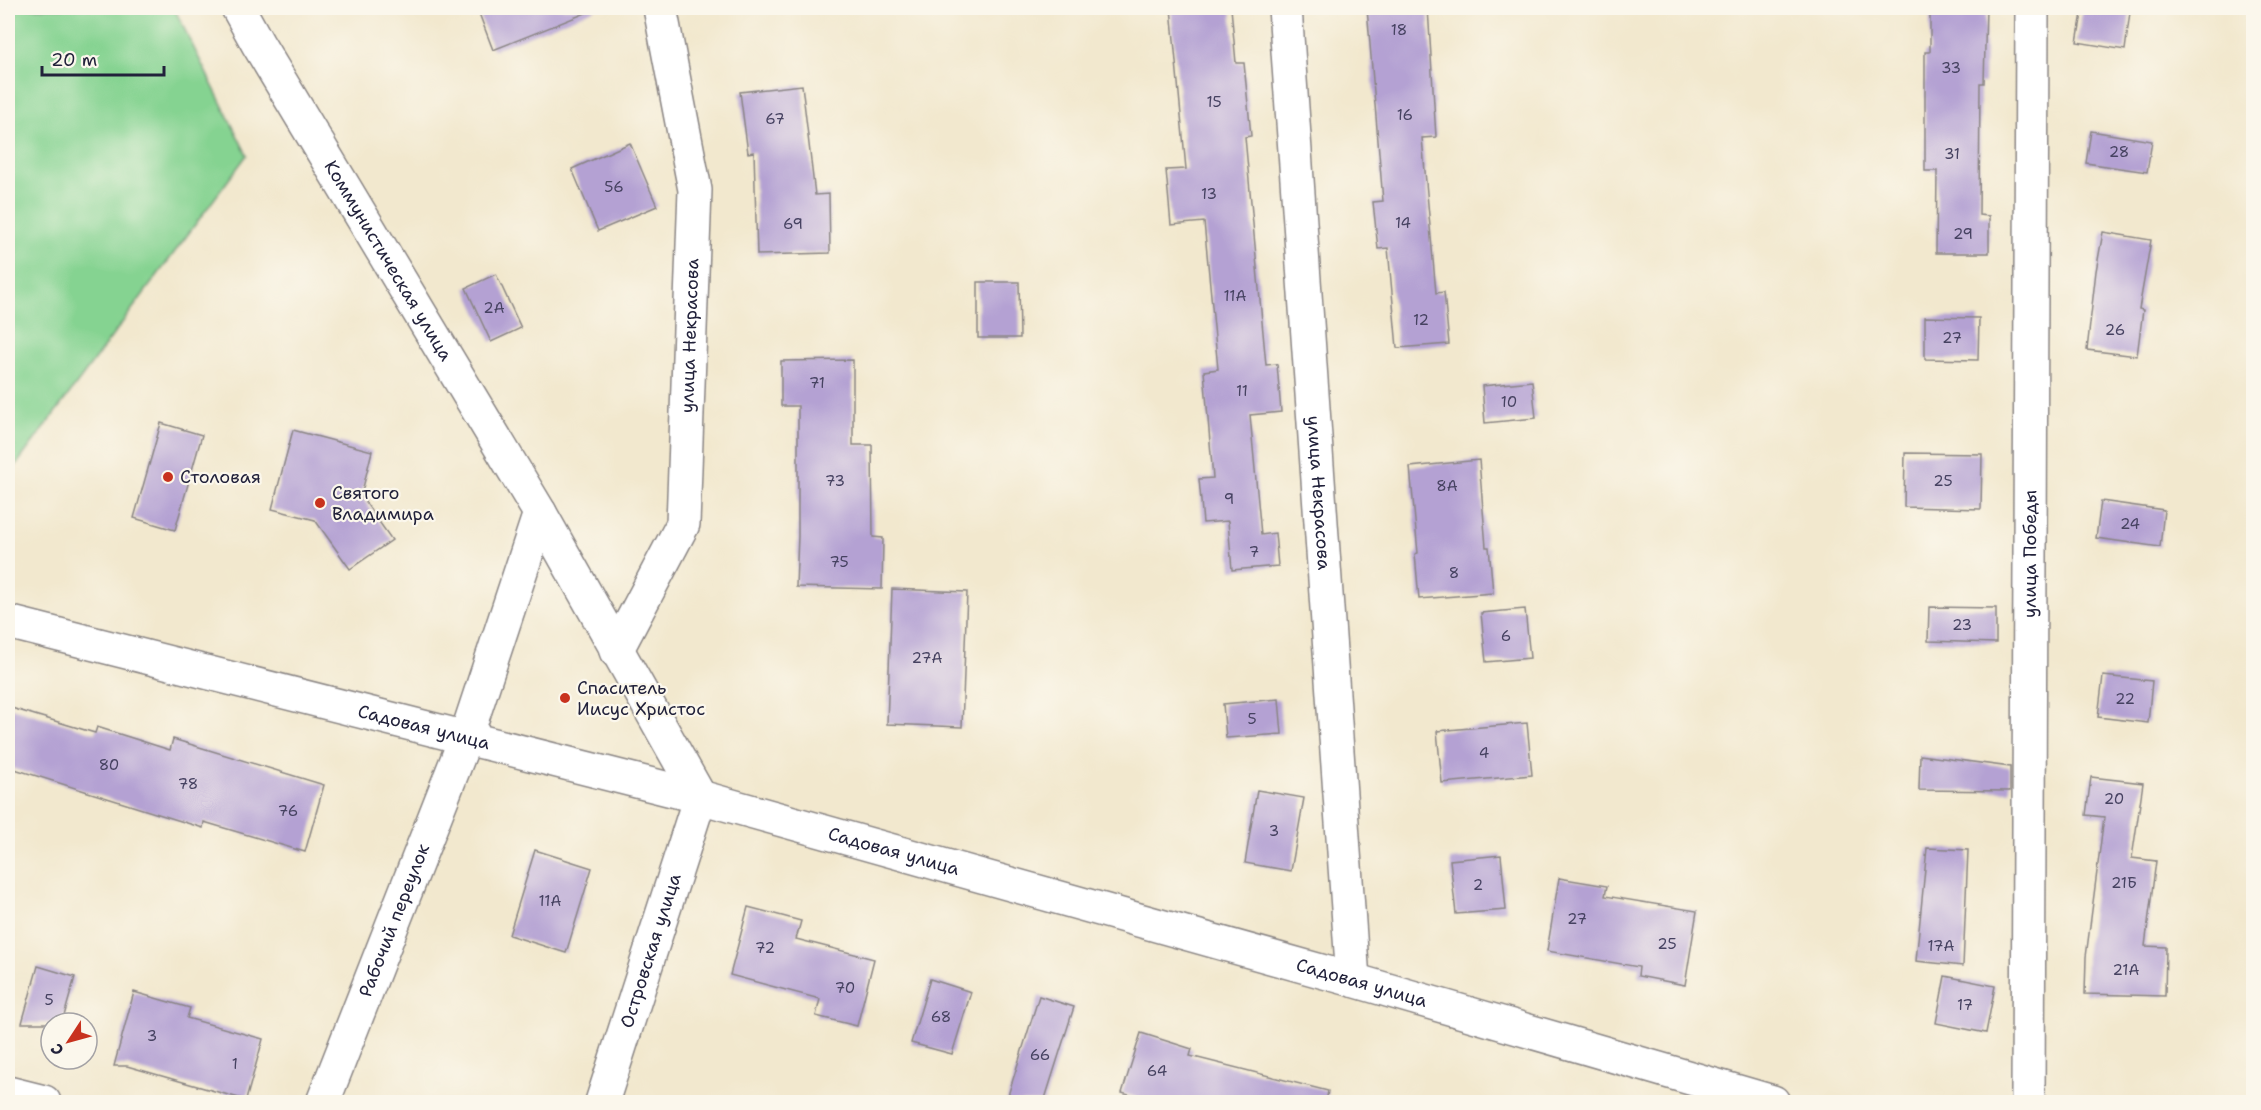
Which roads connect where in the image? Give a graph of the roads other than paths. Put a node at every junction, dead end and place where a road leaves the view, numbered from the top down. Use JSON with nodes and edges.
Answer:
{"nodes":[{"id":1,"x":238,"y":8,"type":"edge"},
{"id":2,"x":660,"y":8,"type":"edge"},
{"id":3,"x":1285,"y":8,"type":"edge"},
{"id":4,"x":2032,"y":8,"type":"edge"},
{"id":5,"x":540,"y":513,"type":"junction"},
{"id":6,"x":8,"y":622,"type":"edge"},
{"id":7,"x":616,"y":651,"type":"junction"},
{"id":8,"x":466,"y":737,"type":"junction"},
{"id":9,"x":700,"y":797,"type":"junction"},
{"id":10,"x":1353,"y":980,"type":"junction"},
{"id":11,"x":8,"y":1093,"type":"edge"},
{"id":12,"x":44,"y":1102,"type":"edge"},
{"id":13,"x":323,"y":1102,"type":"edge"},
{"id":14,"x":602,"y":1102,"type":"edge"},
{"id":15,"x":1773,"y":1102,"type":"edge"},
{"id":16,"x":2028,"y":1102,"type":"edge"}],
"edges":[{"from":1,"to":5,"type":"street","name":"Коммунистическая улица"},
{"from":2,"to":7,"type":"street","name":"улица Некрасова"},
{"from":3,"to":10,"type":"street","name":"улица Некрасова"},
{"from":4,"to":16,"type":"street","name":"улица Победы"},
{"from":5,"to":7,"type":"street","name":"Коммунистическая улица"},
{"from":5,"to":8,"type":"street"},
{"from":6,"to":8,"type":"street","name":"Садовая улица"},
{"from":7,"to":9,"type":"street","name":"Коммунистическая улица"},
{"from":8,"to":9,"type":"street","name":"Садовая улица"},
{"from":8,"to":13,"type":"street","name":"Рабочий переулок"},
{"from":9,"to":10,"type":"street","name":"Садовая улица"},
{"from":9,"to":14,"type":"street","name":"Островская улица"},
{"from":10,"to":15,"type":"street","name":"Садовая улица"},
{"from":11,"to":12,"type":"street"}]}
